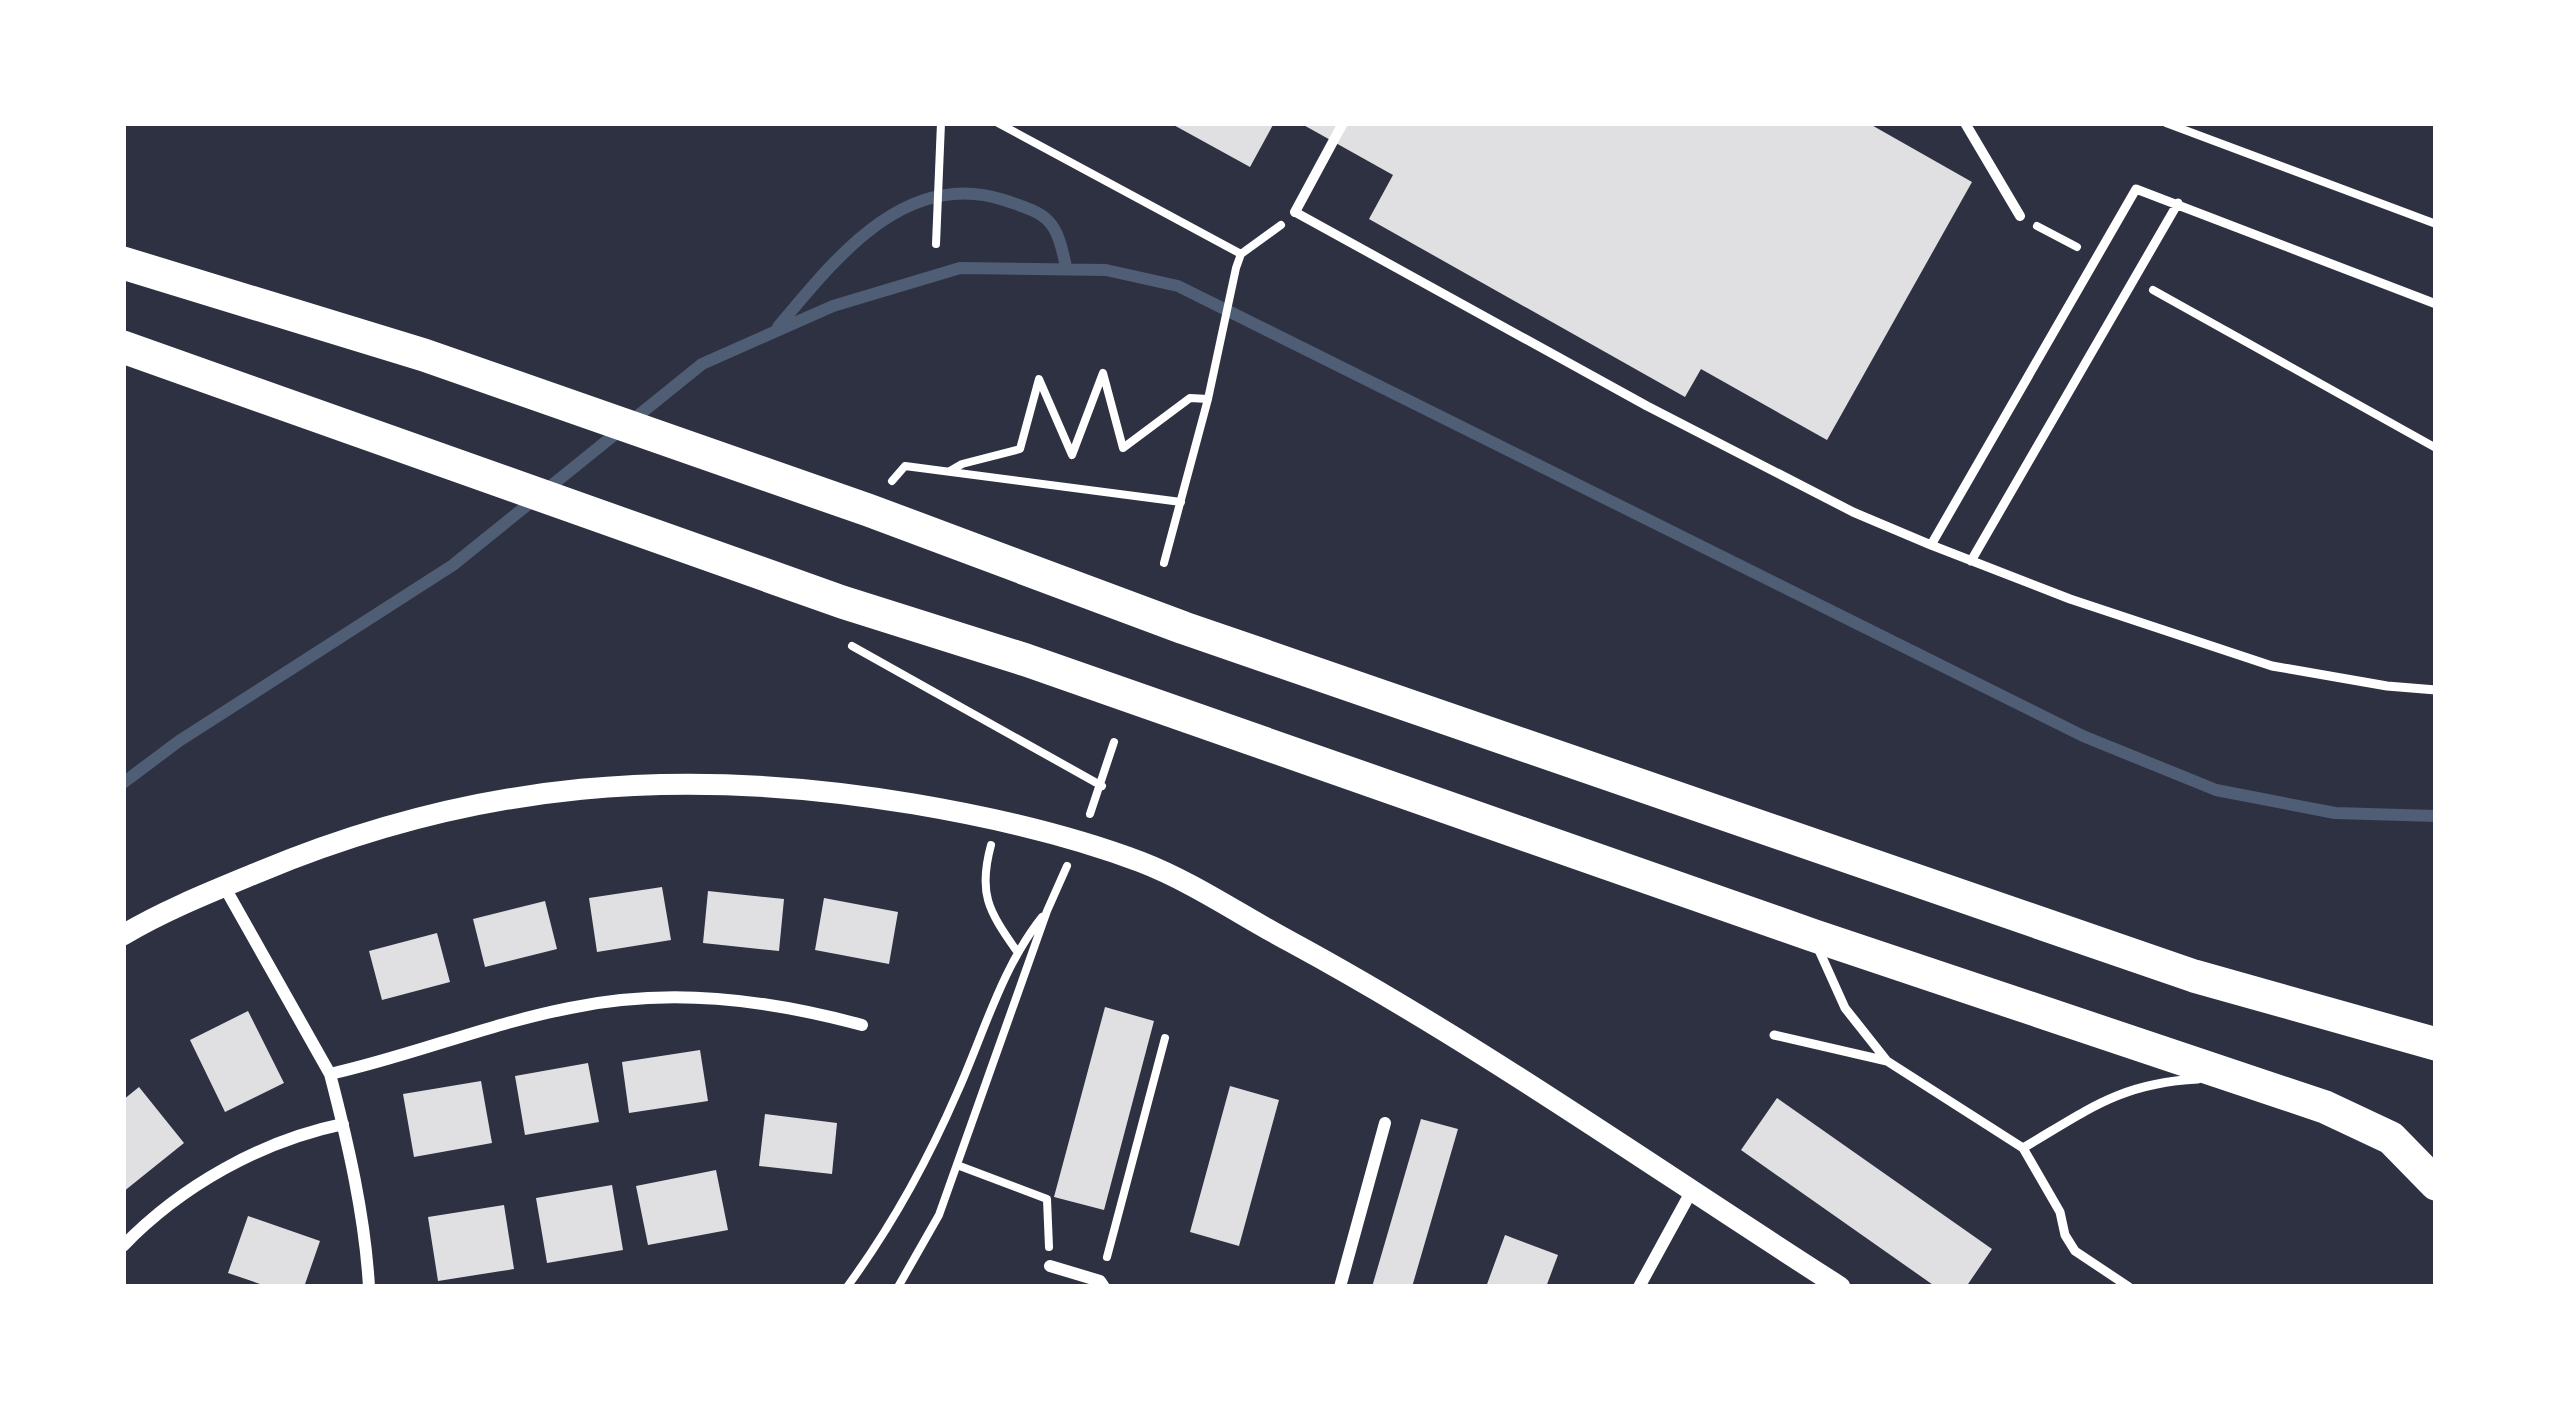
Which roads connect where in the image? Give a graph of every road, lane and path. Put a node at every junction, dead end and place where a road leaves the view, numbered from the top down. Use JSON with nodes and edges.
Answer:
{"nodes":[{"id":1,"x":941,"y":123,"type":"edge"},
{"id":2,"x":998,"y":123,"type":"edge"},
{"id":3,"x":1343,"y":123,"type":"edge"},
{"id":4,"x":1965,"y":123,"type":"edge"},
{"id":5,"x":2166,"y":123,"type":"edge"},
{"id":6,"x":2178,"y":203,"type":"junction"},
{"id":7,"x":1295,"y":212,"type":"junction"},
{"id":8,"x":2020,"y":216,"type":"joint"},
{"id":9,"x":2436,"y":224,"type":"edge"},
{"id":10,"x":936,"y":244,"type":"dead end"},
{"id":11,"x":1241,"y":254,"type":"junction"},
{"id":12,"x":2096,"y":259,"type":"junction"},
{"id":13,"x":123,"y":263,"type":"edge"},
{"id":14,"x":2134,"y":279,"type":"junction"},
{"id":15,"x":2436,"y":304,"type":"edge"},
{"id":16,"x":123,"y":347,"type":"edge"},
{"id":17,"x":1208,"y":399,"type":"junction"},
{"id":18,"x":2436,"y":448,"type":"edge"},
{"id":19,"x":950,"y":472,"type":"junction"},
{"id":20,"x":1180,"y":502,"type":"junction"},
{"id":21,"x":868,"y":510,"type":"junction"},
{"id":22,"x":1931,"y":545,"type":"junction"},
{"id":23,"x":1971,"y":561,"type":"junction"},
{"id":24,"x":1164,"y":563,"type":"dead end"},
{"id":25,"x":842,"y":602,"type":"junction"},
{"id":26,"x":2436,"y":690,"type":"edge"},
{"id":27,"x":1102,"y":787,"type":"dead end"},
{"id":28,"x":997,"y":820,"type":"junction"},
{"id":29,"x":224,"y":886,"type":"junction"},
{"id":30,"x":123,"y":935,"type":"edge"},
{"id":31,"x":1812,"y":935,"type":"junction"},
{"id":32,"x":1016,"y":950,"type":"junction"},
{"id":33,"x":862,"y":1025,"type":"dead end"},
{"id":34,"x":1774,"y":1035,"type":"dead end"},
{"id":35,"x":1165,"y":1038,"type":"dead end"},
{"id":36,"x":2436,"y":1045,"type":"edge"},
{"id":37,"x":1886,"y":1061,"type":"junction"},
{"id":38,"x":330,"y":1074,"type":"junction"},
{"id":39,"x":2234,"y":1076,"type":"junction"},
{"id":40,"x":343,"y":1124,"type":"junction"},
{"id":41,"x":1385,"y":1124,"type":"dead end"},
{"id":42,"x":2023,"y":1148,"type":"junction"},
{"id":43,"x":957,"y":1165,"type":"junction"},
{"id":44,"x":2436,"y":1184,"type":"edge"},
{"id":45,"x":1690,"y":1192,"type":"junction"},
{"id":46,"x":123,"y":1246,"type":"edge"},
{"id":47,"x":1050,"y":1266,"type":"joint"},
{"id":48,"x":1102,"y":1284,"type":"edge"},
{"id":49,"x":369,"y":1287,"type":"edge"},
{"id":50,"x":847,"y":1287,"type":"edge"},
{"id":51,"x":898,"y":1287,"type":"edge"},
{"id":52,"x":1340,"y":1287,"type":"edge"},
{"id":53,"x":1639,"y":1287,"type":"edge"},
{"id":54,"x":1840,"y":1287,"type":"edge"},
{"id":55,"x":2129,"y":1287,"type":"edge"}],
"edges":[{"from":1,"to":10,"type":"path"},
{"from":2,"to":11,"type":"path"},
{"from":3,"to":7,"type":"street"},
{"from":4,"to":8,"type":"street"},
{"from":5,"to":9,"type":"path"},
{"from":6,"to":12,"type":"lane"},
{"from":6,"to":14,"type":"lane"},
{"from":6,"to":15,"type":"lane"},
{"from":7,"to":11,"type":"path"},
{"from":7,"to":22,"type":"lane"},
{"from":8,"to":12,"type":"path"},
{"from":11,"to":17,"type":"path"},
{"from":12,"to":22,"type":"lane"},
{"from":13,"to":21,"type":"highway"},
{"from":14,"to":18,"type":"path"},
{"from":14,"to":23,"type":"lane"},
{"from":16,"to":25,"type":"highway"},
{"from":17,"to":19,"type":"path"},
{"from":17,"to":20,"type":"path"},
{"from":19,"to":20,"type":"path"},
{"from":19,"to":21,"type":"path"},
{"from":20,"to":24,"type":"path"},
{"from":21,"to":36,"type":"highway"},
{"from":22,"to":23,"type":"lane"},
{"from":23,"to":26,"type":"lane"},
{"from":25,"to":27,"type":"path"},
{"from":25,"to":31,"type":"highway"},
{"from":28,"to":29,"type":"street"},
{"from":28,"to":32,"type":"path"},
{"from":28,"to":45,"type":"street"},
{"from":29,"to":30,"type":"street"},
{"from":29,"to":38,"type":"street"},
{"from":31,"to":37,"type":"lane"},
{"from":31,"to":39,"type":"highway"},
{"from":32,"to":43,"type":"path"},
{"from":32,"to":50,"type":"path"},
{"from":33,"to":38,"type":"street"},
{"from":34,"to":37,"type":"lane"},
{"from":35,"to":48,"type":"path"},
{"from":37,"to":42,"type":"lane"},
{"from":38,"to":40,"type":"street"},
{"from":39,"to":42,"type":"lane"},
{"from":39,"to":44,"type":"highway"},
{"from":40,"to":46,"type":"street"},
{"from":40,"to":49,"type":"street"},
{"from":41,"to":52,"type":"street"},
{"from":42,"to":55,"type":"lane"},
{"from":43,"to":47,"type":"path"},
{"from":43,"to":51,"type":"path"},
{"from":45,"to":53,"type":"street"},
{"from":45,"to":54,"type":"street"},
{"from":47,"to":48,"type":"street"}]}
